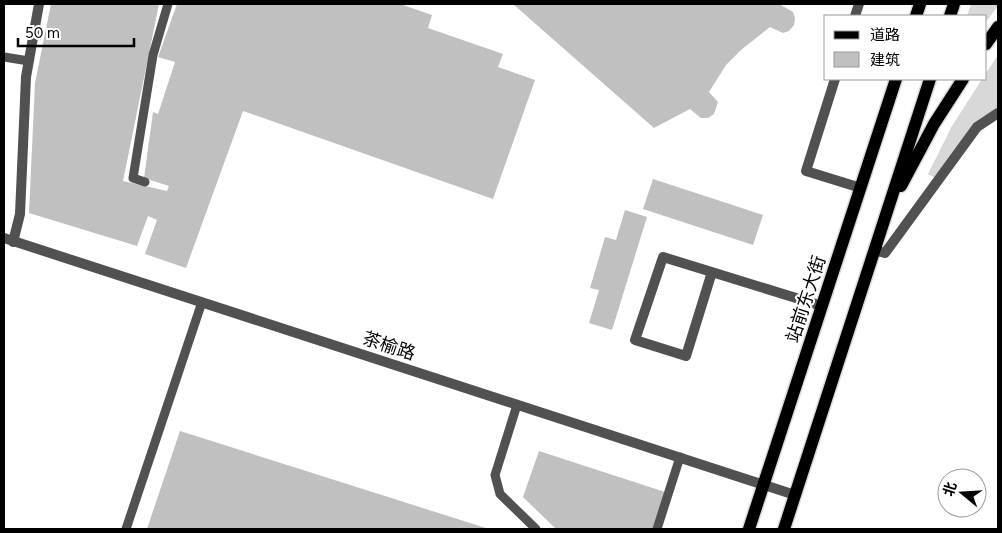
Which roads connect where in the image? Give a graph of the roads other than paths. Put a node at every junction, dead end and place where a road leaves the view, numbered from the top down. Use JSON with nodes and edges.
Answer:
{"nodes":[{"id":1,"x":39,"y":4,"type":"edge"},
{"id":2,"x":168,"y":4,"type":"edge"},
{"id":3,"x":998,"y":27,"type":"edge"},
{"id":4,"x":987,"y":43,"type":"edge"},
{"id":5,"x":4,"y":57,"type":"edge"},
{"id":6,"x":29,"y":61,"type":"junction"},
{"id":7,"x":835,"y":80,"type":"edge"},
{"id":8,"x":896,"y":80,"type":"edge"},
{"id":9,"x":930,"y":80,"type":"edge"},
{"id":10,"x":962,"y":80,"type":"edge"},
{"id":11,"x":998,"y":113,"type":"edge"},
{"id":12,"x":145,"y":182,"type":"dead end"},
{"id":13,"x":861,"y":188,"type":"junction"},
{"id":14,"x":885,"y":217,"type":"junction"},
{"id":15,"x":8,"y":240,"type":"edge"},
{"id":16,"x":874,"y":250,"type":"junction"},
{"id":17,"x":712,"y":272,"type":"junction"},
{"id":18,"x":202,"y":302,"type":"junction"},
{"id":19,"x":822,"y":306,"type":"junction"},
{"id":20,"x":517,"y":405,"type":"junction"},
{"id":21,"x":680,"y":458,"type":"junction"},
{"id":22,"x":763,"y":484,"type":"junction"},
{"id":23,"x":795,"y":495,"type":"junction"},
{"id":24,"x":126,"y":529,"type":"edge"},
{"id":25,"x":536,"y":529,"type":"edge"},
{"id":26,"x":657,"y":529,"type":"edge"},
{"id":27,"x":749,"y":529,"type":"edge"},
{"id":28,"x":784,"y":529,"type":"edge"}],
"edges":[{"from":1,"to":6,"type":"street"},
{"from":2,"to":12,"type":"lane"},
{"from":3,"to":4,"type":"main road"},
{"from":5,"to":6,"type":"lane"},
{"from":6,"to":15,"type":"street"},
{"from":7,"to":13,"type":"street"},
{"from":8,"to":13,"type":"main road","name":"站前东大街"},
{"from":9,"to":14,"type":"main road"},
{"from":10,"to":14,"type":"main road"},
{"from":11,"to":16,"type":"street"},
{"from":13,"to":19,"type":"main road","name":"站前东大街"},
{"from":14,"to":16,"type":"main road"},
{"from":15,"to":18,"type":"street","name":"茶榆路"},
{"from":16,"to":23,"type":"main road"},
{"from":17,"to":17,"type":"street"},
{"from":17,"to":19,"type":"street"},
{"from":18,"to":20,"type":"street","name":"茶榆路"},
{"from":18,"to":24,"type":"lane"},
{"from":19,"to":22,"type":"main road","name":"站前东大街"},
{"from":20,"to":21,"type":"street","name":"茶榆路"},
{"from":20,"to":25,"type":"lane"},
{"from":21,"to":22,"type":"street","name":"茶榆路"},
{"from":21,"to":26,"type":"lane"},
{"from":22,"to":23,"type":"street","name":"茶榆路"},
{"from":22,"to":27,"type":"main road","name":"站前东大街"},
{"from":23,"to":28,"type":"main road"}]}
